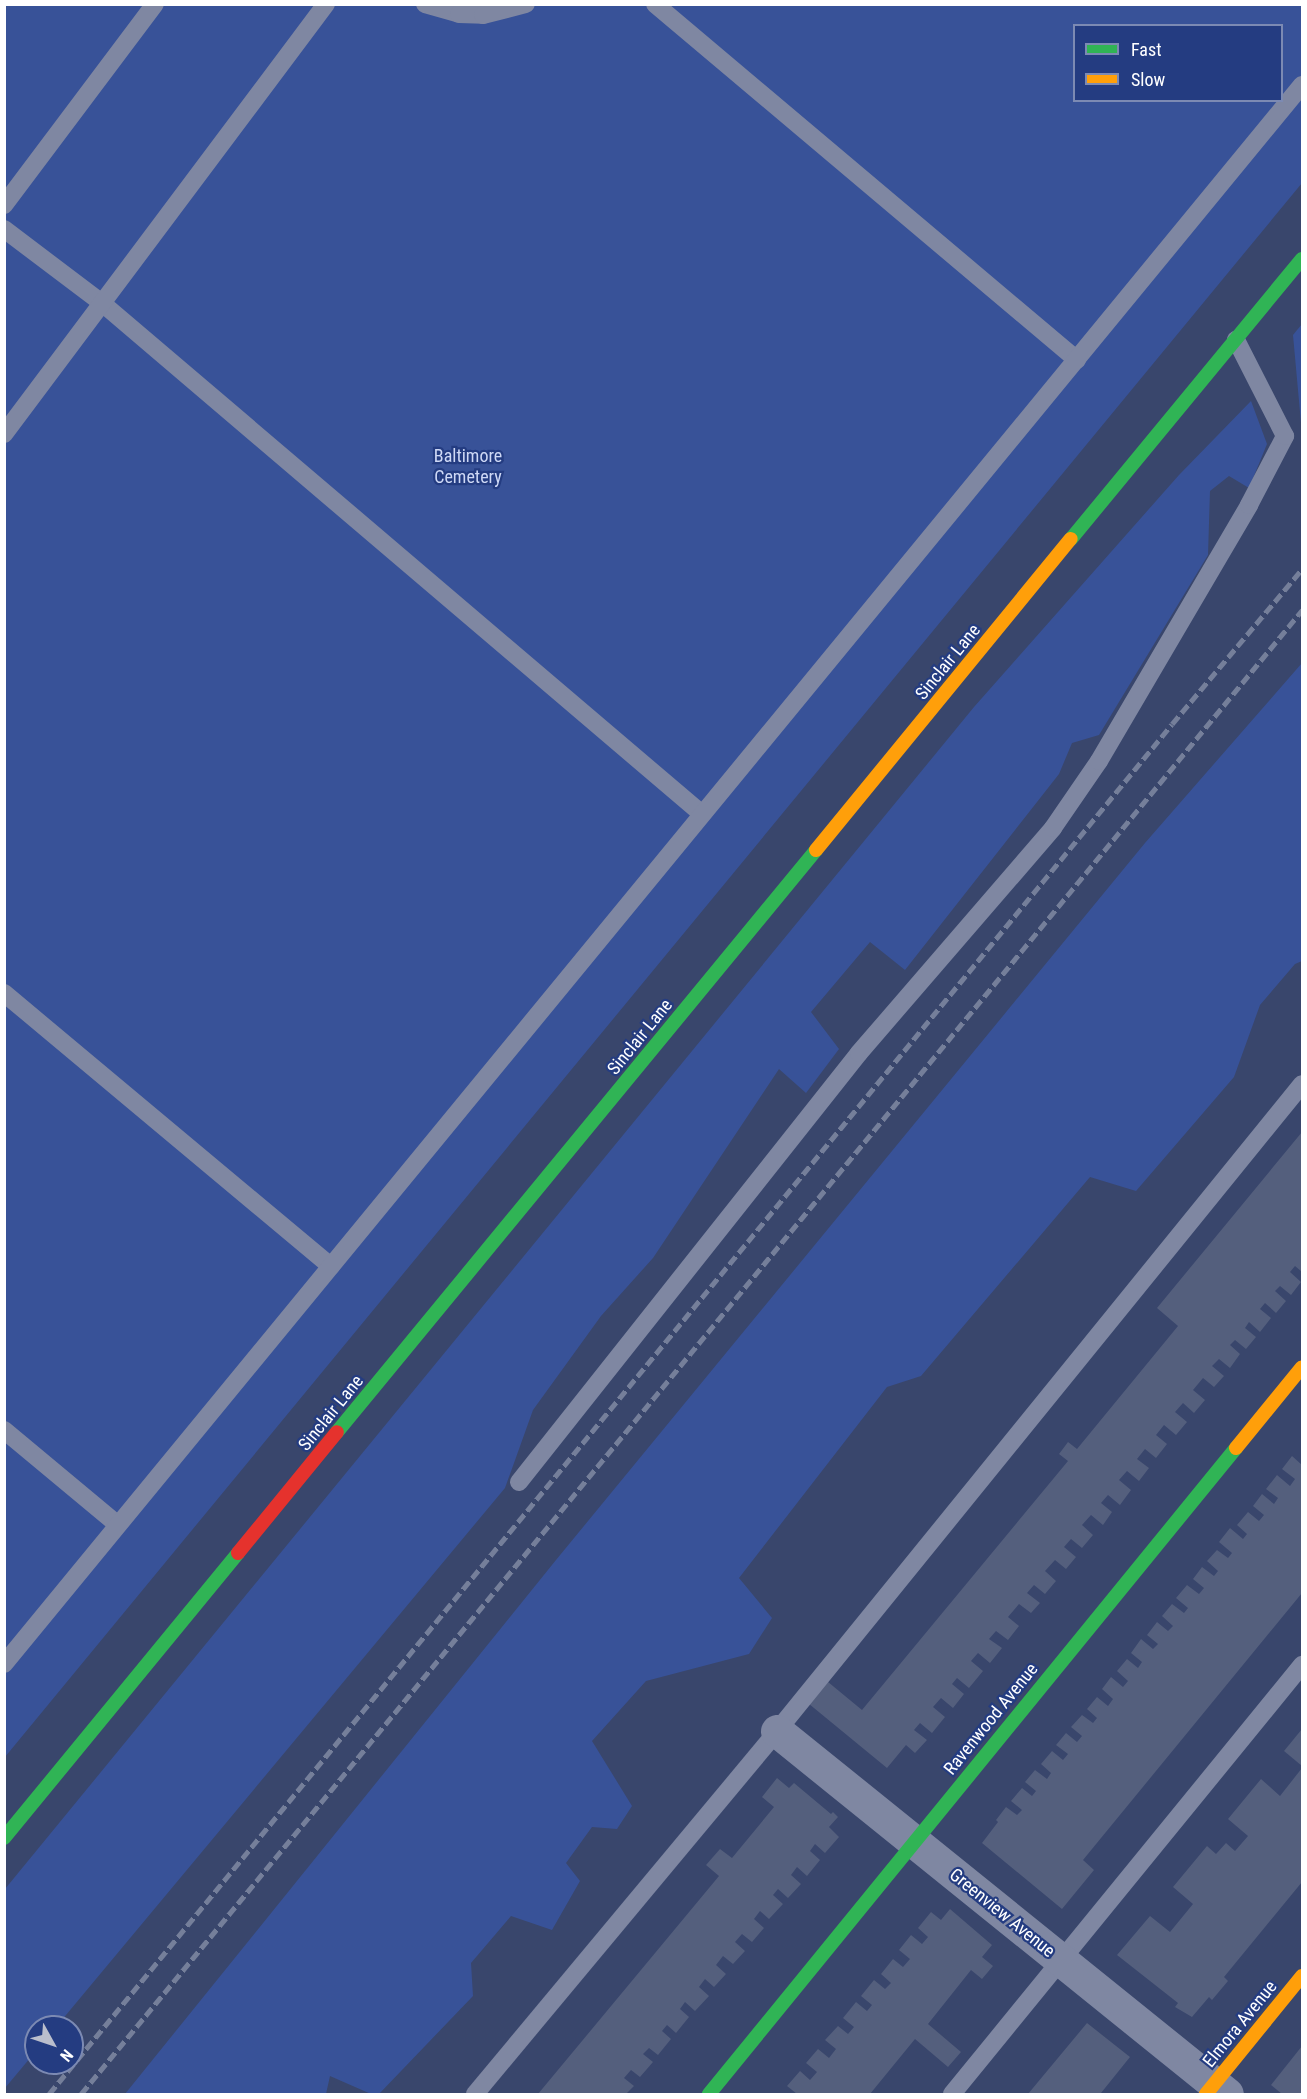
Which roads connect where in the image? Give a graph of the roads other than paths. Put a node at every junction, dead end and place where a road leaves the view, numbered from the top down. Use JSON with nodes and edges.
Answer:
{"nodes":[{"id":1,"x":155,"y":4,"type":"edge"},
{"id":2,"x":326,"y":4,"type":"edge"},
{"id":3,"x":424,"y":4,"type":"edge"},
{"id":4,"x":526,"y":4,"type":"edge"},
{"id":5,"x":655,"y":4,"type":"edge"},
{"id":6,"x":1302,"y":85,"type":"edge"},
{"id":7,"x":4,"y":206,"type":"edge"},
{"id":8,"x":4,"y":229,"type":"edge"},
{"id":9,"x":1302,"y":259,"type":"edge"},
{"id":10,"x":102,"y":303,"type":"junction"},
{"id":11,"x":1236,"y":340,"type":"junction"},
{"id":12,"x":1077,"y":360,"type":"junction"},
{"id":13,"x":4,"y":434,"type":"edge"},
{"id":14,"x":702,"y":814,"type":"junction"},
{"id":15,"x":4,"y":993,"type":"edge"},
{"id":16,"x":1302,"y":1084,"type":"edge"},
{"id":17,"x":331,"y":1266,"type":"junction"},
{"id":18,"x":1302,"y":1367,"type":"edge"},
{"id":19,"x":4,"y":1430,"type":"edge"},
{"id":20,"x":519,"y":1482,"type":"dead end"},
{"id":21,"x":118,"y":1525,"type":"junction"},
{"id":22,"x":4,"y":1664,"type":"edge"},
{"id":23,"x":1302,"y":1665,"type":"edge"},
{"id":24,"x":777,"y":1731,"type":"junction"},
{"id":25,"x":4,"y":1838,"type":"edge"},
{"id":26,"x":913,"y":1842,"type":"junction"},
{"id":27,"x":1059,"y":1959,"type":"junction"},
{"id":28,"x":1302,"y":1976,"type":"edge"},
{"id":29,"x":1216,"y":2091,"type":"edge"},
{"id":30,"x":475,"y":2094,"type":"edge"},
{"id":31,"x":708,"y":2094,"type":"edge"},
{"id":32,"x":951,"y":2094,"type":"edge"}],
"edges":[{"from":1,"to":7,"type":"lane"},
{"from":2,"to":10,"type":"lane"},
{"from":3,"to":4,"type":"lane"},
{"from":5,"to":12,"type":"lane"},
{"from":6,"to":12,"type":"lane"},
{"from":8,"to":10,"type":"lane"},
{"from":9,"to":11,"type":"main road","name":"Sinclair Lane"},
{"from":10,"to":13,"type":"lane"},
{"from":10,"to":14,"type":"lane"},
{"from":11,"to":20,"type":"lane"},
{"from":11,"to":25,"type":"main road","name":"Sinclair Lane"},
{"from":12,"to":14,"type":"lane"},
{"from":14,"to":17,"type":"lane"},
{"from":15,"to":17,"type":"lane"},
{"from":16,"to":24,"type":"lane"},
{"from":17,"to":21,"type":"lane"},
{"from":18,"to":26,"type":"main road","name":"Ravenwood Avenue"},
{"from":19,"to":21,"type":"lane"},
{"from":21,"to":22,"type":"lane"},
{"from":23,"to":27,"type":"lane"},
{"from":24,"to":26,"type":"street","name":"Greenview Avenue"},
{"from":24,"to":30,"type":"lane"},
{"from":26,"to":27,"type":"street","name":"Greenview Avenue"},
{"from":26,"to":31,"type":"main road","name":"Ravenwood Avenue"},
{"from":27,"to":29,"type":"street","name":"Greenview Avenue"},
{"from":27,"to":32,"type":"lane"},
{"from":28,"to":29,"type":"main road","name":"Elmora Avenue"}]}
